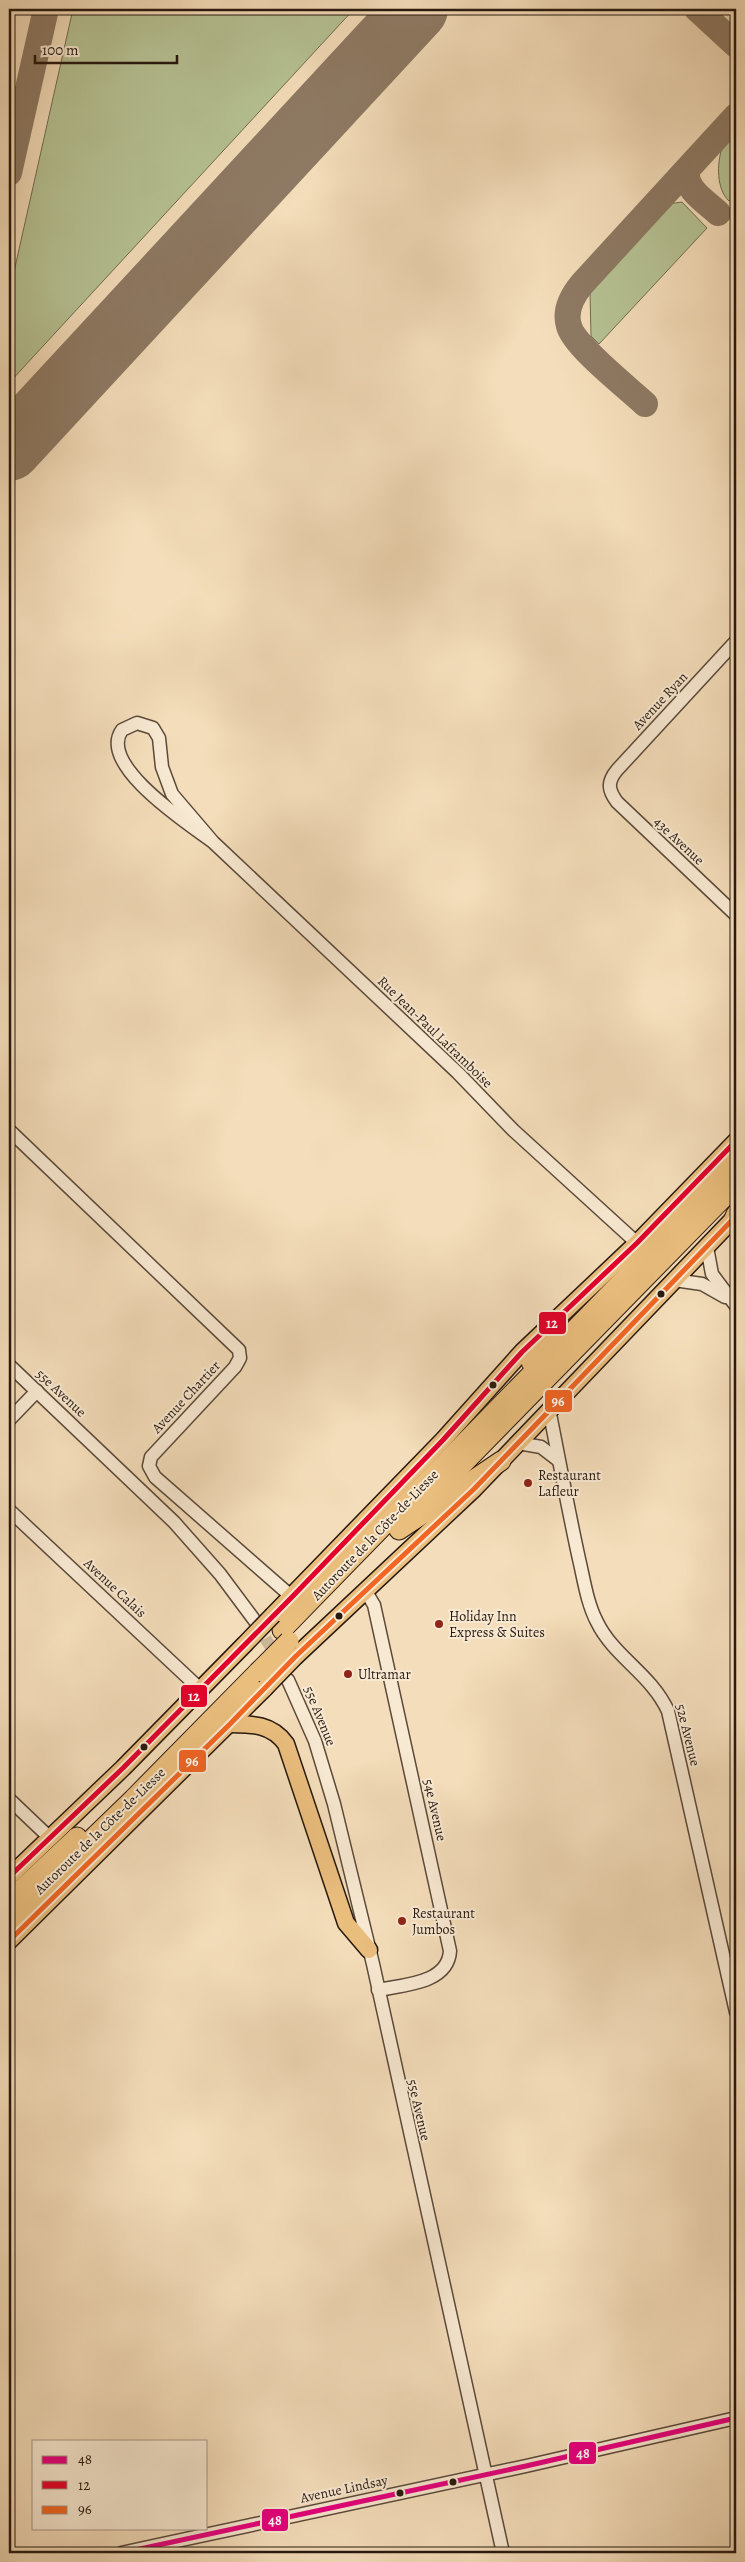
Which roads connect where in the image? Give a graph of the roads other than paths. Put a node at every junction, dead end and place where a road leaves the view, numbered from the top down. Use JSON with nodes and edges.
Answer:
{"nodes":[{"id":1,"x":736,"y":641,"type":"edge"},
{"id":2,"x":609,"y":784,"type":"joint"},
{"id":3,"x":213,"y":842,"type":"junction"},
{"id":4,"x":736,"y":915,"type":"edge"},
{"id":5,"x":9,"y":1130,"type":"edge"},
{"id":6,"x":736,"y":1141,"type":"edge"},
{"id":7,"x":736,"y":1164,"type":"edge"},
{"id":8,"x":736,"y":1185,"type":"edge"},
{"id":9,"x":736,"y":1217,"type":"edge"},
{"id":10,"x":636,"y":1243,"type":"junction"},
{"id":11,"x":707,"y":1247,"type":"junction"},
{"id":12,"x":674,"y":1280,"type":"junction"},
{"id":13,"x":734,"y":1303,"type":"edge"},
{"id":14,"x":553,"y":1322,"type":"junction"},
{"id":15,"x":9,"y":1365,"type":"edge"},
{"id":16,"x":37,"y":1391,"type":"junction"},
{"id":17,"x":549,"y":1409,"type":"junction"},
{"id":18,"x":494,"y":1412,"type":"junction"},
{"id":19,"x":9,"y":1420,"type":"edge"},
{"id":20,"x":518,"y":1443,"type":"junction"},
{"id":21,"x":558,"y":1460,"type":"junction"},
{"id":22,"x":501,"y":1461,"type":"junction"},
{"id":23,"x":9,"y":1510,"type":"edge"},
{"id":24,"x":399,"y":1530,"type":"junction"},
{"id":25,"x":365,"y":1590,"type":"junction"},
{"id":26,"x":292,"y":1597,"type":"junction"},
{"id":27,"x":255,"y":1621,"type":"tunnel mouth"},
{"id":28,"x":285,"y":1636,"type":"junction"},
{"id":29,"x":255,"y":1667,"type":"junction"},
{"id":30,"x":288,"y":1680,"type":"dead end"},
{"id":31,"x":200,"y":1689,"type":"junction"},
{"id":32,"x":230,"y":1724,"type":"junction"},
{"id":33,"x":9,"y":1799,"type":"edge"},
{"id":34,"x":50,"y":1838,"type":"junction"},
{"id":35,"x":9,"y":1877,"type":"edge"},
{"id":36,"x":9,"y":1901,"type":"edge"},
{"id":37,"x":9,"y":1919,"type":"edge"},
{"id":38,"x":9,"y":1941,"type":"edge"},
{"id":39,"x":369,"y":1950,"type":"junction"},
{"id":40,"x":378,"y":1990,"type":"junction"},
{"id":41,"x":736,"y":2012,"type":"edge"},
{"id":42,"x":736,"y":2418,"type":"edge"},
{"id":43,"x":485,"y":2474,"type":"junction"},
{"id":44,"x":120,"y":2553,"type":"edge"},
{"id":45,"x":502,"y":2553,"type":"edge"}],
"edges":[{"from":1,"to":2,"type":"street","name":"Avenue Ryan"},
{"from":2,"to":4,"type":"street","name":"43e Avenue"},
{"from":3,"to":3,"type":"street","name":"Rue Jean-Paul Laframboise"},
{"from":3,"to":10,"type":"street","name":"Rue Jean-Paul Laframboise"},
{"from":5,"to":26,"type":"street","name":"Avenue Chartier"},
{"from":6,"to":10,"type":"main road"},
{"from":7,"to":18,"type":"highway","name":"Autoroute de la Côte-de-Liesse"},
{"from":8,"to":24,"type":"highway","name":"Autoroute de la Côte-de-Liesse"},
{"from":9,"to":11,"type":"main road"},
{"from":10,"to":14,"type":"main road"},
{"from":11,"to":12,"type":"main road"},
{"from":11,"to":13,"type":"street"},
{"from":12,"to":13,"type":"street"},
{"from":12,"to":17,"type":"main road"},
{"from":14,"to":18,"type":"highway"},
{"from":14,"to":26,"type":"main road"},
{"from":15,"to":16,"type":"street","name":"55e Avenue"},
{"from":16,"to":19,"type":"street"},
{"from":16,"to":27,"type":"street","name":"55e Avenue"},
{"from":17,"to":20,"type":"main road"},
{"from":17,"to":21,"type":"street","name":"52e Avenue"},
{"from":18,"to":28,"type":"highway","name":"Autoroute de la Côte-de-Liesse"},
{"from":20,"to":21,"type":"street"},
{"from":20,"to":22,"type":"main road"},
{"from":21,"to":41,"type":"street","name":"52e Avenue"},
{"from":22,"to":24,"type":"highway"},
{"from":22,"to":25,"type":"main road"},
{"from":23,"to":31,"type":"street","name":"Avenue Calais"},
{"from":24,"to":28,"type":"highway","name":"Autoroute de la Côte-de-Liesse"},
{"from":25,"to":28,"type":"main road"},
{"from":25,"to":40,"type":"street","name":"54e Avenue"},
{"from":26,"to":28,"type":"main road"},
{"from":28,"to":29,"type":"highway","name":"Autoroute de la Côte-de-Liesse","bridge":true},
{"from":28,"to":29,"type":"main road","bridge":true},
{"from":29,"to":31,"type":"main road"},
{"from":29,"to":32,"type":"main road"},
{"from":29,"to":36,"type":"highway","name":"Autoroute de la Côte-de-Liesse"},
{"from":29,"to":37,"type":"highway","name":"Autoroute de la Côte-de-Liesse"},
{"from":30,"to":39,"type":"street","name":"55e Avenue"},
{"from":31,"to":34,"type":"main road"},
{"from":32,"to":38,"type":"main road"},
{"from":32,"to":39,"type":"main road"},
{"from":33,"to":34,"type":"street"},
{"from":34,"to":35,"type":"main road"},
{"from":39,"to":40,"type":"street","name":"55e Avenue"},
{"from":40,"to":43,"type":"street","name":"55e Avenue"},
{"from":42,"to":43,"type":"street","name":"Avenue Lindsay"},
{"from":43,"to":44,"type":"street","name":"Avenue Lindsay"},
{"from":43,"to":45,"type":"street","name":"55e Avenue"}]}
